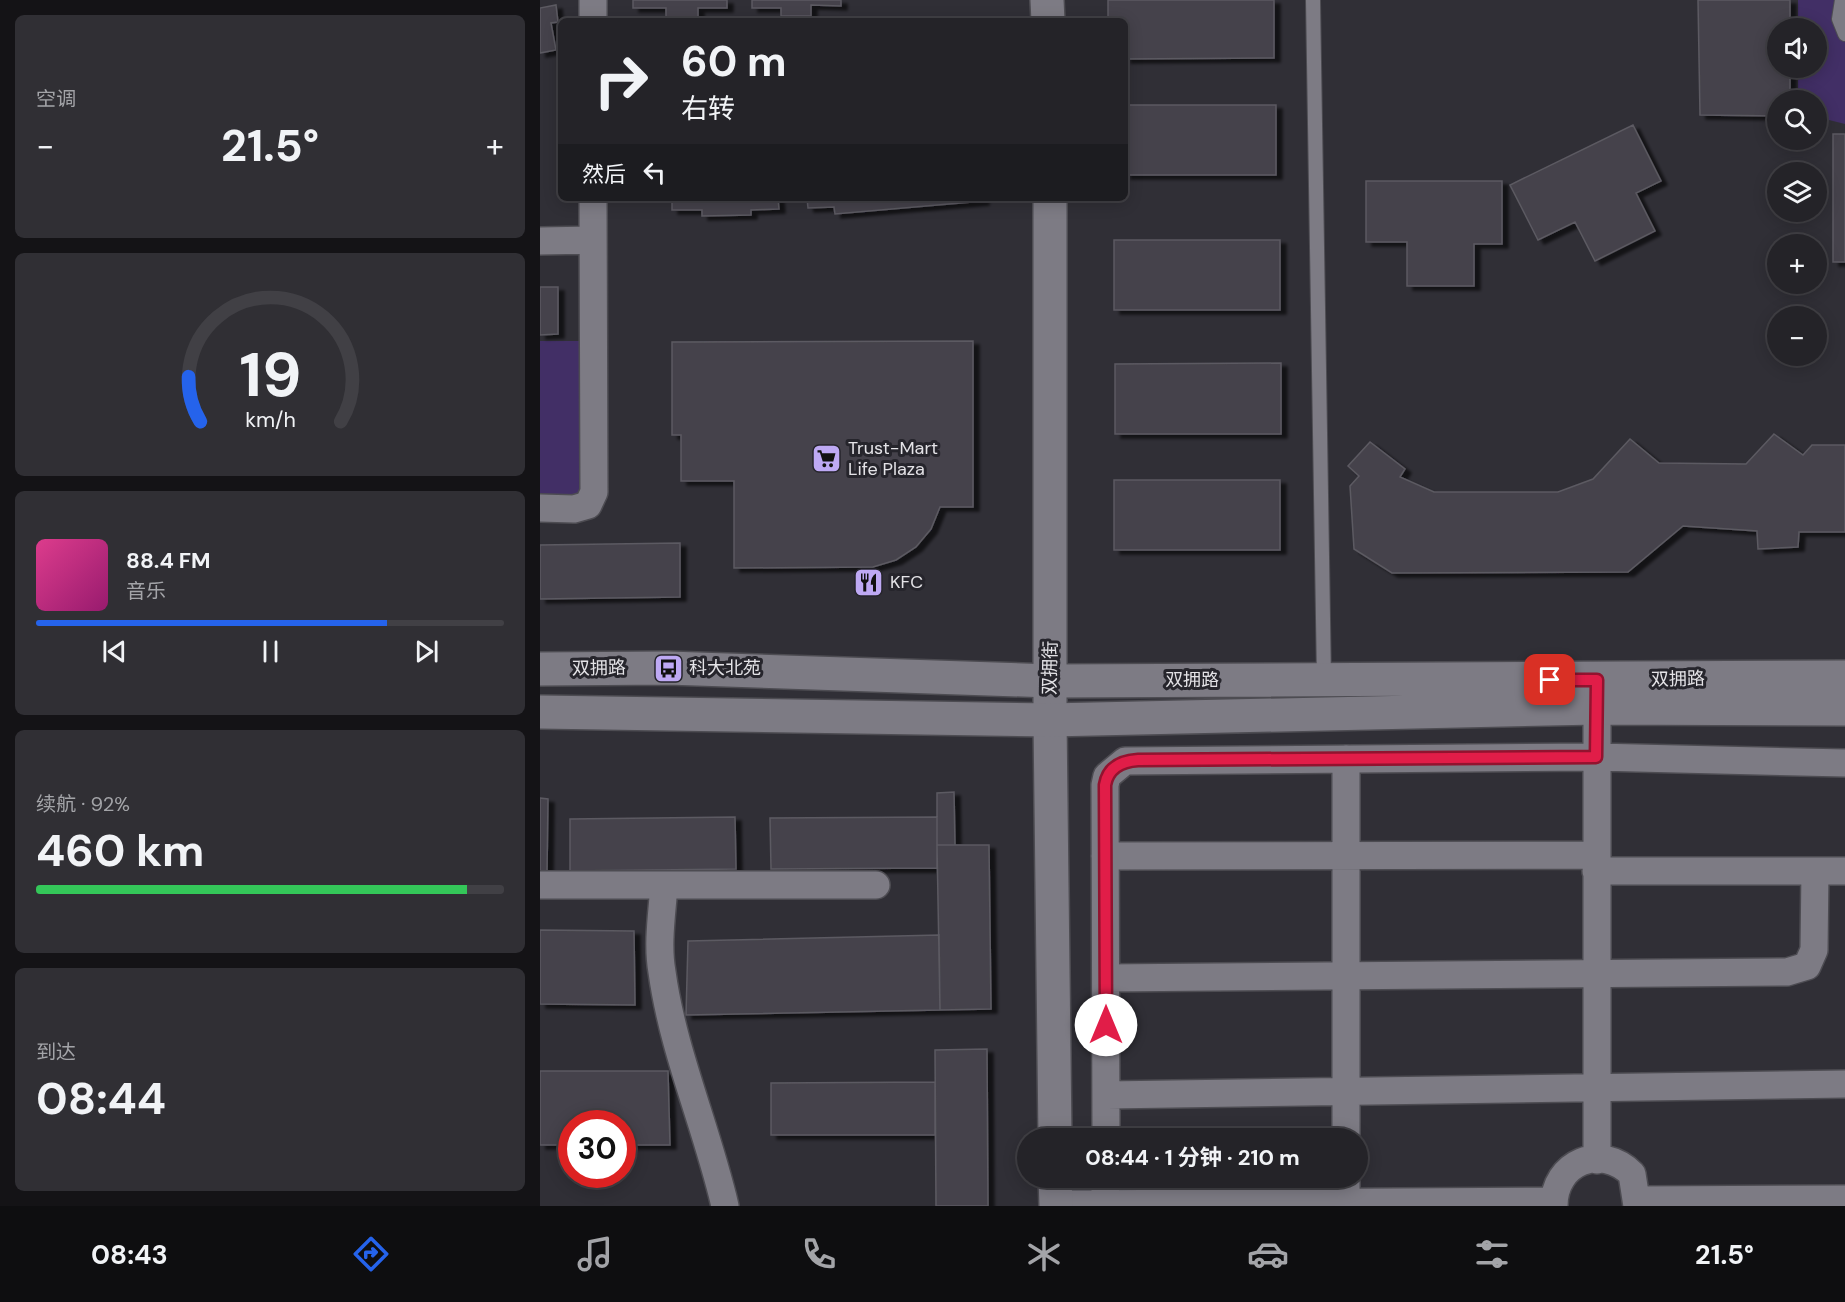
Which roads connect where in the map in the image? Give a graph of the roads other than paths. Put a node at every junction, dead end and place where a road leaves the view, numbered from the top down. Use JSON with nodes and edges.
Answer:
{"nodes":[{"id":1,"x":593,"y":0,"type":"edge"},
{"id":2,"x":1047,"y":0,"type":"edge"},
{"id":3,"x":1314,"y":0,"type":"edge"},
{"id":4,"x":1842,"y":0,"type":"edge"},
{"id":5,"x":593,"y":18,"type":"edge"},
{"id":6,"x":1048,"y":18,"type":"edge"},
{"id":7,"x":1845,"y":34,"type":"edge"},
{"id":8,"x":593,"y":201,"type":"edge"},
{"id":9,"x":1050,"y":201,"type":"edge"},
{"id":10,"x":593,"y":240,"type":"junction"},
{"id":11,"x":540,"y":241,"type":"edge"},
{"id":12,"x":540,"y":508,"type":"edge"},
{"id":13,"x":540,"y":669,"type":"edge"},
{"id":14,"x":1845,"y":677,"type":"edge"},
{"id":15,"x":1324,"y":680,"type":"junction"},
{"id":16,"x":1050,"y":681,"type":"junction"},
{"id":17,"x":1597,"y":694,"type":"junction"},
{"id":18,"x":1845,"y":709,"type":"edge"},
{"id":19,"x":540,"y":712,"type":"edge"},
{"id":20,"x":1050,"y":720,"type":"junction"},
{"id":21,"x":1596,"y":757,"type":"junction"},
{"id":22,"x":1346,"y":759,"type":"junction"},
{"id":23,"x":1845,"y":763,"type":"edge"},
{"id":24,"x":1346,"y":855,"type":"junction"},
{"id":25,"x":1106,"y":856,"type":"junction"},
{"id":26,"x":1596,"y":863,"type":"junction"},
{"id":27,"x":1815,"y":871,"type":"junction"},
{"id":28,"x":1845,"y":871,"type":"edge"},
{"id":29,"x":540,"y":885,"type":"edge"},
{"id":30,"x":664,"y":885,"type":"junction"},
{"id":31,"x":876,"y":885,"type":"dead end"},
{"id":32,"x":1597,"y":973,"type":"junction"},
{"id":33,"x":1346,"y":975,"type":"junction"},
{"id":34,"x":1106,"y":978,"type":"junction"},
{"id":35,"x":1845,"y":1084,"type":"edge"},
{"id":36,"x":1597,"y":1089,"type":"junction"},
{"id":37,"x":1346,"y":1092,"type":"junction"},
{"id":38,"x":1107,"y":1095,"type":"junction"},
{"id":39,"x":1055,"y":1128,"type":"edge"},
{"id":40,"x":1106,"y":1128,"type":"edge"},
{"id":41,"x":1346,"y":1128,"type":"edge"},
{"id":42,"x":1597,"y":1160,"type":"junction"},
{"id":43,"x":1346,"y":1195,"type":"edge"},
{"id":44,"x":1056,"y":1196,"type":"edge"},
{"id":45,"x":1105,"y":1196,"type":"edge"},
{"id":46,"x":1845,"y":1199,"type":"edge"},
{"id":47,"x":1637,"y":1203,"type":"edge"},
{"id":48,"x":1554,"y":1204,"type":"edge"},
{"id":49,"x":725,"y":1206,"type":"edge"}],
"edges":[{"from":1,"to":5,"type":"street"},
{"from":2,"to":6,"type":"main road"},
{"from":3,"to":15,"type":"lane"},
{"from":4,"to":7,"type":"lane"},
{"from":8,"to":10,"type":"street"},
{"from":9,"to":16,"type":"main road","name":"双拥街"},
{"from":10,"to":11,"type":"street"},
{"from":10,"to":12,"type":"street"},
{"from":13,"to":16,"type":"main road","name":"双拥路"},
{"from":14,"to":17,"type":"main road","name":"双拥路"},
{"from":15,"to":16,"type":"main road","name":"双拥路"},
{"from":15,"to":17,"type":"main road","name":"双拥路"},
{"from":16,"to":20,"type":"main road","name":"双拥街"},
{"from":17,"to":18,"type":"main road","name":"双拥路"},
{"from":17,"to":20,"type":"main road","name":"双拥路"},
{"from":17,"to":21,"type":"street"},
{"from":19,"to":20,"type":"main road","name":"双拥路"},
{"from":20,"to":39,"type":"main road","name":"双拥街"},
{"from":21,"to":22,"type":"street"},
{"from":21,"to":23,"type":"street"},
{"from":21,"to":26,"type":"street"},
{"from":22,"to":24,"type":"street"},
{"from":22,"to":25,"type":"street"},
{"from":24,"to":25,"type":"street"},
{"from":24,"to":26,"type":"street"},
{"from":24,"to":33,"type":"street"},
{"from":25,"to":34,"type":"street"},
{"from":26,"to":27,"type":"street"},
{"from":26,"to":32,"type":"street"},
{"from":27,"to":28,"type":"street"},
{"from":27,"to":32,"type":"street"},
{"from":29,"to":30,"type":"street"},
{"from":30,"to":31,"type":"street"},
{"from":30,"to":49,"type":"street"},
{"from":32,"to":33,"type":"street"},
{"from":32,"to":36,"type":"street"},
{"from":33,"to":34,"type":"street"},
{"from":33,"to":37,"type":"street"},
{"from":34,"to":38,"type":"street"},
{"from":35,"to":36,"type":"street"},
{"from":36,"to":37,"type":"street"},
{"from":36,"to":42,"type":"street"},
{"from":37,"to":38,"type":"street"},
{"from":37,"to":41,"type":"street"},
{"from":38,"to":40,"type":"street"},
{"from":42,"to":47,"type":"street"},
{"from":42,"to":48,"type":"street"},
{"from":43,"to":45,"type":"street"},
{"from":43,"to":48,"type":"street"},
{"from":44,"to":45,"type":"street"},
{"from":46,"to":47,"type":"street"}]}
